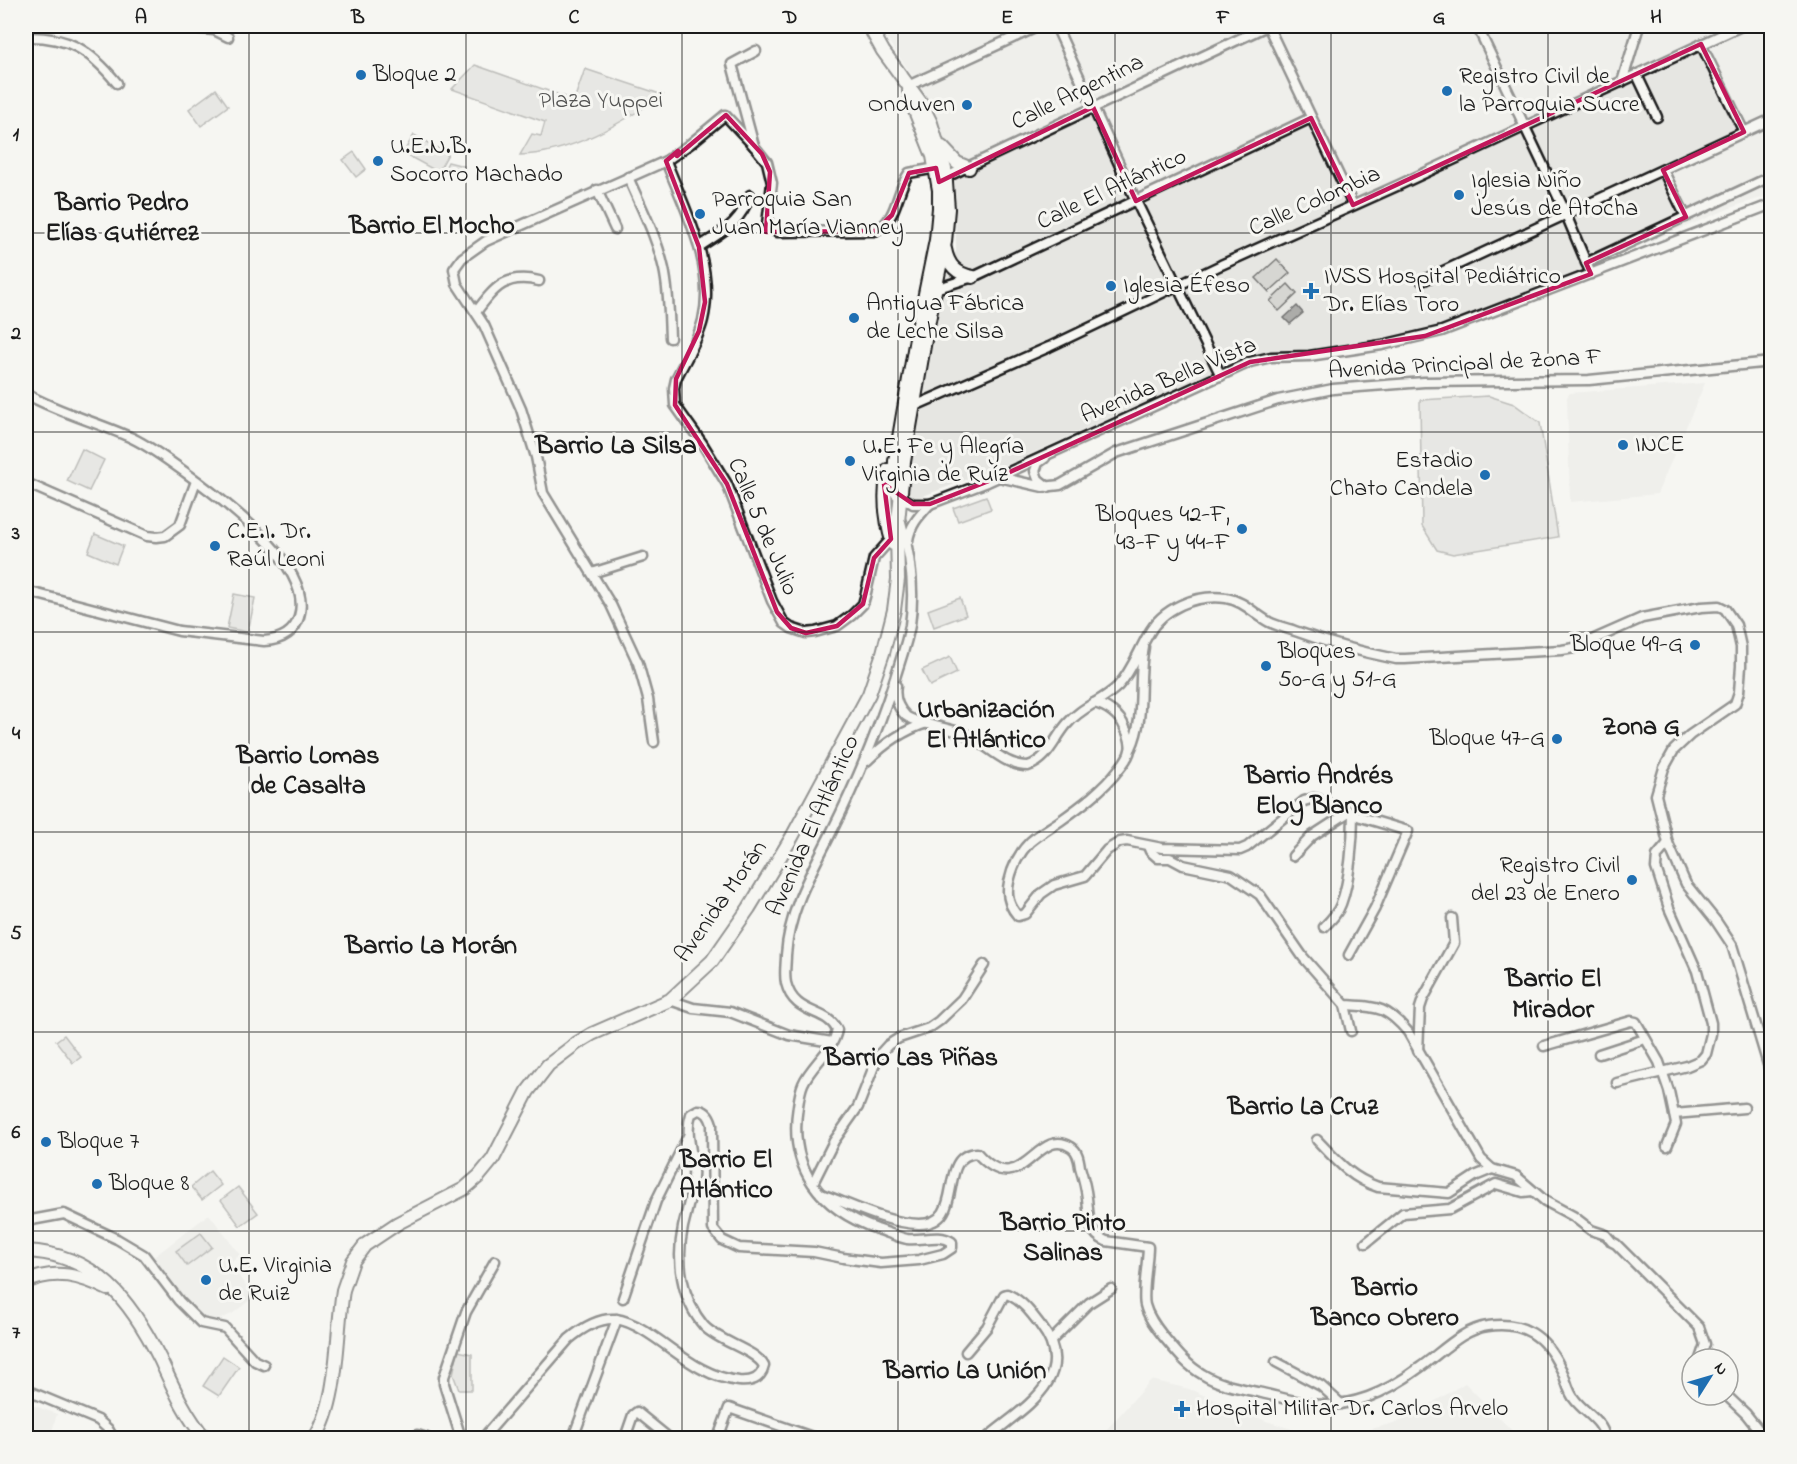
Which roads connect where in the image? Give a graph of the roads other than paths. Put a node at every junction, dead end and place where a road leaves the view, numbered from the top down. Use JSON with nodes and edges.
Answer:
{"nodes":[{"id":1,"x":171,"y":26,"type":"edge"},
{"id":2,"x":869,"y":26,"type":"edge"},
{"id":3,"x":1039,"y":26,"type":"edge"},
{"id":4,"x":1056,"y":26,"type":"edge"},
{"id":5,"x":1267,"y":26,"type":"edge"},
{"id":6,"x":1477,"y":26,"type":"edge"},
{"id":7,"x":1639,"y":26,"type":"edge"},
{"id":8,"x":1741,"y":26,"type":"edge"},
{"id":9,"x":26,"y":37,"type":"edge"},
{"id":10,"x":228,"y":37,"type":"dead end"},
{"id":11,"x":1701,"y":44,"type":"junction"},
{"id":12,"x":756,"y":51,"type":"dead end"},
{"id":13,"x":1637,"y":75,"type":"junction"},
{"id":14,"x":117,"y":82,"type":"dead end"},
{"id":15,"x":1622,"y":82,"type":"junction"},
{"id":16,"x":908,"y":86,"type":"junction"},
{"id":17,"x":1093,"y":106,"type":"junction"},
{"id":18,"x":1658,"y":117,"type":"dead end"},
{"id":19,"x":1311,"y":118,"type":"junction"},
{"id":20,"x":1772,"y":119,"type":"edge"},
{"id":21,"x":1525,"y":126,"type":"junction"},
{"id":22,"x":1744,"y":132,"type":"junction"},
{"id":23,"x":937,"y":139,"type":"junction"},
{"id":24,"x":754,"y":146,"type":"junction"},
{"id":25,"x":666,"y":161,"type":"junction"},
{"id":26,"x":969,"y":168,"type":"junction"},
{"id":27,"x":1663,"y":170,"type":"junction"},
{"id":28,"x":940,"y":175,"type":"junction"},
{"id":29,"x":1772,"y":176,"type":"edge"},
{"id":30,"x":628,"y":177,"type":"junction"},
{"id":31,"x":597,"y":190,"type":"junction"},
{"id":32,"x":750,"y":195,"type":"dead end"},
{"id":33,"x":1136,"y":201,"type":"junction"},
{"id":34,"x":1772,"y":204,"type":"edge"},
{"id":35,"x":1353,"y":205,"type":"junction"},
{"id":36,"x":1566,"y":216,"type":"junction"},
{"id":37,"x":1686,"y":217,"type":"junction"},
{"id":38,"x":615,"y":229,"type":"dead end"},
{"id":39,"x":942,"y":231,"type":"junction"},
{"id":40,"x":944,"y":246,"type":"junction"},
{"id":41,"x":699,"y":248,"type":"junction"},
{"id":42,"x":1586,"y":263,"type":"junction"},
{"id":43,"x":1591,"y":274,"type":"junction"},
{"id":44,"x":972,"y":277,"type":"junction"},
{"id":45,"x":539,"y":281,"type":"dead end"},
{"id":46,"x":1422,"y":281,"type":"dead end"},
{"id":47,"x":1178,"y":286,"type":"junction"},
{"id":48,"x":931,"y":289,"type":"junction"},
{"id":49,"x":476,"y":312,"type":"junction"},
{"id":50,"x":670,"y":338,"type":"dead end"},
{"id":51,"x":1772,"y":362,"type":"edge"},
{"id":52,"x":1221,"y":376,"type":"junction"},
{"id":53,"x":26,"y":394,"type":"edge"},
{"id":54,"x":908,"y":408,"type":"junction"},
{"id":55,"x":901,"y":426,"type":"junction"},
{"id":56,"x":1050,"y":453,"type":"junction"},
{"id":57,"x":999,"y":477,"type":"junction"},
{"id":58,"x":886,"y":479,"type":"junction"},
{"id":59,"x":196,"y":481,"type":"junction"},
{"id":60,"x":26,"y":483,"type":"edge"},
{"id":61,"x":1048,"y":488,"type":"junction"},
{"id":62,"x":900,"y":496,"type":"junction"},
{"id":63,"x":930,"y":504,"type":"junction"},
{"id":64,"x":899,"y":516,"type":"junction"},
{"id":65,"x":891,"y":539,"type":"junction"},
{"id":66,"x":907,"y":545,"type":"junction"},
{"id":67,"x":643,"y":556,"type":"dead end"},
{"id":68,"x":898,"y":560,"type":"junction"},
{"id":69,"x":592,"y":573,"type":"junction"},
{"id":70,"x":26,"y":591,"type":"edge"},
{"id":71,"x":1145,"y":641,"type":"junction"},
{"id":72,"x":899,"y":665,"type":"junction"},
{"id":73,"x":1094,"y":703,"type":"junction"},
{"id":74,"x":928,"y":723,"type":"junction"},
{"id":75,"x":654,"y":742,"type":"dead end"},
{"id":76,"x":1131,"y":748,"type":"junction"},
{"id":77,"x":863,"y":765,"type":"junction"},
{"id":78,"x":1351,"y":813,"type":"junction"},
{"id":79,"x":1668,"y":843,"type":"junction"},
{"id":80,"x":1148,"y":846,"type":"junction"},
{"id":81,"x":1293,"y":856,"type":"dead end"},
{"id":82,"x":1452,"y":918,"type":"dead end"},
{"id":83,"x":1324,"y":927,"type":"dead end"},
{"id":84,"x":1349,"y":955,"type":"dead end"},
{"id":85,"x":984,"y":965,"type":"dead end"},
{"id":86,"x":670,"y":1000,"type":"junction"},
{"id":87,"x":1345,"y":1005,"type":"junction"},
{"id":88,"x":1351,"y":1031,"type":"dead end"},
{"id":89,"x":1645,"y":1039,"type":"junction"},
{"id":90,"x":832,"y":1042,"type":"junction"},
{"id":91,"x":1544,"y":1046,"type":"dead end"},
{"id":92,"x":1418,"y":1051,"type":"junction"},
{"id":93,"x":1599,"y":1054,"type":"dead end"},
{"id":94,"x":1663,"y":1072,"type":"junction"},
{"id":95,"x":1772,"y":1078,"type":"edge"},
{"id":96,"x":1617,"y":1083,"type":"dead end"},
{"id":97,"x":1744,"y":1108,"type":"dead end"},
{"id":98,"x":1674,"y":1114,"type":"junction"},
{"id":99,"x":688,"y":1136,"type":"junction"},
{"id":100,"x":1317,"y":1140,"type":"dead end"},
{"id":101,"x":1668,"y":1146,"type":"dead end"},
{"id":102,"x":1492,"y":1169,"type":"junction"},
{"id":103,"x":813,"y":1183,"type":"junction"},
{"id":104,"x":1532,"y":1191,"type":"junction"},
{"id":105,"x":821,"y":1194,"type":"junction"},
{"id":106,"x":26,"y":1221,"type":"edge"},
{"id":107,"x":1366,"y":1243,"type":"dead end"},
{"id":108,"x":26,"y":1251,"type":"edge"},
{"id":109,"x":495,"y":1261,"type":"dead end"},
{"id":110,"x":26,"y":1282,"type":"edge"},
{"id":111,"x":1111,"y":1289,"type":"dead end"},
{"id":112,"x":115,"y":1292,"type":"junction"},
{"id":113,"x":623,"y":1298,"type":"dead end"},
{"id":114,"x":617,"y":1319,"type":"junction"},
{"id":115,"x":1051,"y":1341,"type":"junction"},
{"id":116,"x":1704,"y":1347,"type":"edge"},
{"id":117,"x":966,"y":1352,"type":"dead end"},
{"id":118,"x":1276,"y":1362,"type":"dead end"},
{"id":119,"x":264,"y":1365,"type":"dead end"},
{"id":120,"x":26,"y":1390,"type":"edge"},
{"id":121,"x":1341,"y":1404,"type":"junction"},
{"id":122,"x":1739,"y":1407,"type":"edge"},
{"id":123,"x":417,"y":1435,"type":"dead end"},
{"id":124,"x":113,"y":1438,"type":"edge"},
{"id":125,"x":205,"y":1438,"type":"edge"},
{"id":126,"x":315,"y":1438,"type":"edge"},
{"id":127,"x":427,"y":1438,"type":"edge"},
{"id":128,"x":461,"y":1438,"type":"edge"},
{"id":129,"x":483,"y":1438,"type":"edge"},
{"id":130,"x":575,"y":1438,"type":"edge"},
{"id":131,"x":625,"y":1438,"type":"edge"},
{"id":132,"x":669,"y":1438,"type":"edge"},
{"id":133,"x":718,"y":1438,"type":"edge"},
{"id":134,"x":815,"y":1438,"type":"edge"},
{"id":135,"x":987,"y":1438,"type":"edge"},
{"id":136,"x":1605,"y":1438,"type":"edge"},
{"id":137,"x":1765,"y":1438,"type":"edge"}],
"edges":[{"from":1,"to":10,"type":"street"},
{"from":2,"to":16,"type":"main road"},
{"from":3,"to":16,"type":"street"},
{"from":4,"to":17,"type":"street"},
{"from":5,"to":17,"type":"street","name":"Calle Argentina"},
{"from":5,"to":19,"type":"street"},
{"from":6,"to":21,"type":"street"},
{"from":7,"to":15,"type":"street"},
{"from":8,"to":11,"type":"street","name":"Calle Colombia"},
{"from":9,"to":14,"type":"street"},
{"from":11,"to":13,"type":"street","name":"Calle Colombia"},
{"from":11,"to":22,"type":"street"},
{"from":12,"to":24,"type":"street"},
{"from":13,"to":15,"type":"street","name":"Calle Colombia"},
{"from":13,"to":18,"type":"street"},
{"from":15,"to":21,"type":"street","name":"Calle Colombia"},
{"from":16,"to":23,"type":"main road"},
{"from":16,"to":28,"type":"main road"},
{"from":17,"to":26,"type":"street","name":"Calle Argentina"},
{"from":17,"to":33,"type":"street"},
{"from":19,"to":33,"type":"street","name":"Calle El Atlántico"},
{"from":19,"to":35,"type":"street"},
{"from":20,"to":22,"type":"street"},
{"from":21,"to":35,"type":"street","name":"Calle Colombia"},
{"from":21,"to":36,"type":"street"},
{"from":22,"to":27,"type":"street"},
{"from":23,"to":26,"type":"main road"},
{"from":23,"to":28,"type":"main road"},
{"from":24,"to":25,"type":"street"},
{"from":24,"to":28,"type":"street","name":"Calle Argentina"},
{"from":25,"to":30,"type":"street"},
{"from":25,"to":41,"type":"street","name":"Calle 5 de Julio"},
{"from":26,"to":28,"type":"street","name":"Calle Argentina"},
{"from":27,"to":36,"type":"street"},
{"from":27,"to":37,"type":"street"},
{"from":28,"to":39,"type":"main road"},
{"from":29,"to":37,"type":"street"},
{"from":30,"to":31,"type":"street"},
{"from":30,"to":50,"type":"street"},
{"from":31,"to":38,"type":"street"},
{"from":31,"to":49,"type":"street"},
{"from":32,"to":41,"type":"street"},
{"from":33,"to":44,"type":"street","name":"Calle El Atlántico"},
{"from":33,"to":47,"type":"street"},
{"from":34,"to":43,"type":"street","name":"Avenida Bella Vista"},
{"from":35,"to":47,"type":"street","name":"Calle Colombia"},
{"from":36,"to":42,"type":"street"},
{"from":36,"to":46,"type":"street"},
{"from":37,"to":42,"type":"street"},
{"from":39,"to":40,"type":"main road"},
{"from":39,"to":48,"type":"main road"},
{"from":40,"to":44,"type":"main road"},
{"from":40,"to":48,"type":"main road"},
{"from":41,"to":65,"type":"street","name":"Calle 5 de Julio"},
{"from":42,"to":43,"type":"street"},
{"from":43,"to":52,"type":"street","name":"Avenida Bella Vista"},
{"from":44,"to":48,"type":"street","name":"Calle El Atlántico"},
{"from":45,"to":49,"type":"street"},
{"from":47,"to":52,"type":"street"},
{"from":47,"to":54,"type":"street","name":"Calle Colombia"},
{"from":48,"to":54,"type":"main road"},
{"from":49,"to":69,"type":"street"},
{"from":51,"to":61,"type":"street","name":"Avenida Principal de Zona F"},
{"from":52,"to":56,"type":"street","name":"Avenida Bella Vista"},
{"from":53,"to":59,"type":"street"},
{"from":54,"to":55,"type":"main road"},
{"from":54,"to":62,"type":"main road"},
{"from":55,"to":58,"type":"main road","name":"Avenida Morán"},
{"from":55,"to":62,"type":"main road"},
{"from":56,"to":57,"type":"street","name":"Avenida Bella Vista"},
{"from":56,"to":61,"type":"street"},
{"from":57,"to":61,"type":"street"},
{"from":57,"to":63,"type":"street","name":"Avenida Bella Vista"},
{"from":58,"to":64,"type":"main road"},
{"from":58,"to":65,"type":"main road","name":"Avenida Morán"},
{"from":59,"to":60,"type":"street"},
{"from":59,"to":70,"type":"street"},
{"from":62,"to":63,"type":"street"},
{"from":62,"to":64,"type":"main road","name":"Avenida Morán"},
{"from":63,"to":66,"type":"street","name":"Avenida Bella Vista"},
{"from":64,"to":66,"type":"street","name":"Avenida El Atlántico"},
{"from":64,"to":68,"type":"main road","name":"Avenida Morán"},
{"from":65,"to":68,"type":"main road","name":"Avenida Morán"},
{"from":66,"to":72,"type":"street","name":"Avenida El Atlántico"},
{"from":67,"to":69,"type":"street"},
{"from":68,"to":86,"type":"main road","name":"Avenida Morán"},
{"from":69,"to":75,"type":"street"},
{"from":71,"to":73,"type":"street"},
{"from":71,"to":76,"type":"street"},
{"from":71,"to":79,"type":"street"},
{"from":72,"to":74,"type":"street"},
{"from":72,"to":77,"type":"street","name":"Avenida El Atlántico"},
{"from":73,"to":74,"type":"street"},
{"from":73,"to":76,"type":"street"},
{"from":74,"to":77,"type":"street"},
{"from":76,"to":80,"type":"street"},
{"from":77,"to":90,"type":"street","name":"Avenida El Atlántico"},
{"from":78,"to":80,"type":"street"},
{"from":78,"to":81,"type":"street"},
{"from":78,"to":83,"type":"street"},
{"from":78,"to":84,"type":"street"},
{"from":79,"to":94,"type":"street"},
{"from":79,"to":95,"type":"street"},
{"from":80,"to":87,"type":"street"},
{"from":82,"to":92,"type":"street"},
{"from":85,"to":103,"type":"street"},
{"from":86,"to":90,"type":"street"},
{"from":86,"to":126,"type":"main road","name":"Avenida Morán"},
{"from":87,"to":88,"type":"street"},
{"from":87,"to":92,"type":"street"},
{"from":89,"to":91,"type":"street"},
{"from":89,"to":93,"type":"street"},
{"from":89,"to":94,"type":"street"},
{"from":90,"to":103,"type":"street"},
{"from":92,"to":102,"type":"street"},
{"from":94,"to":96,"type":"street"},
{"from":94,"to":98,"type":"street"},
{"from":97,"to":98,"type":"street"},
{"from":98,"to":101,"type":"street"},
{"from":99,"to":105,"type":"street"},
{"from":99,"to":113,"type":"street"},
{"from":99,"to":114,"type":"street"},
{"from":100,"to":102,"type":"street"},
{"from":102,"to":104,"type":"street"},
{"from":103,"to":105,"type":"street"},
{"from":104,"to":107,"type":"street"},
{"from":104,"to":116,"type":"street"},
{"from":105,"to":121,"type":"street"},
{"from":106,"to":119,"type":"street"},
{"from":108,"to":112,"type":"main road"},
{"from":109,"to":128,"type":"street"},
{"from":110,"to":112,"type":"main road"},
{"from":111,"to":115,"type":"street"},
{"from":112,"to":125,"type":"main road"},
{"from":114,"to":129,"type":"street"},
{"from":114,"to":130,"type":"street"},
{"from":115,"to":117,"type":"street"},
{"from":115,"to":135,"type":"street"},
{"from":118,"to":121,"type":"street"},
{"from":120,"to":124,"type":"street"},
{"from":121,"to":136,"type":"street"},
{"from":122,"to":137,"type":"street"},
{"from":123,"to":127,"type":"street"},
{"from":131,"to":132,"type":"street"},
{"from":133,"to":134,"type":"street"}]}
